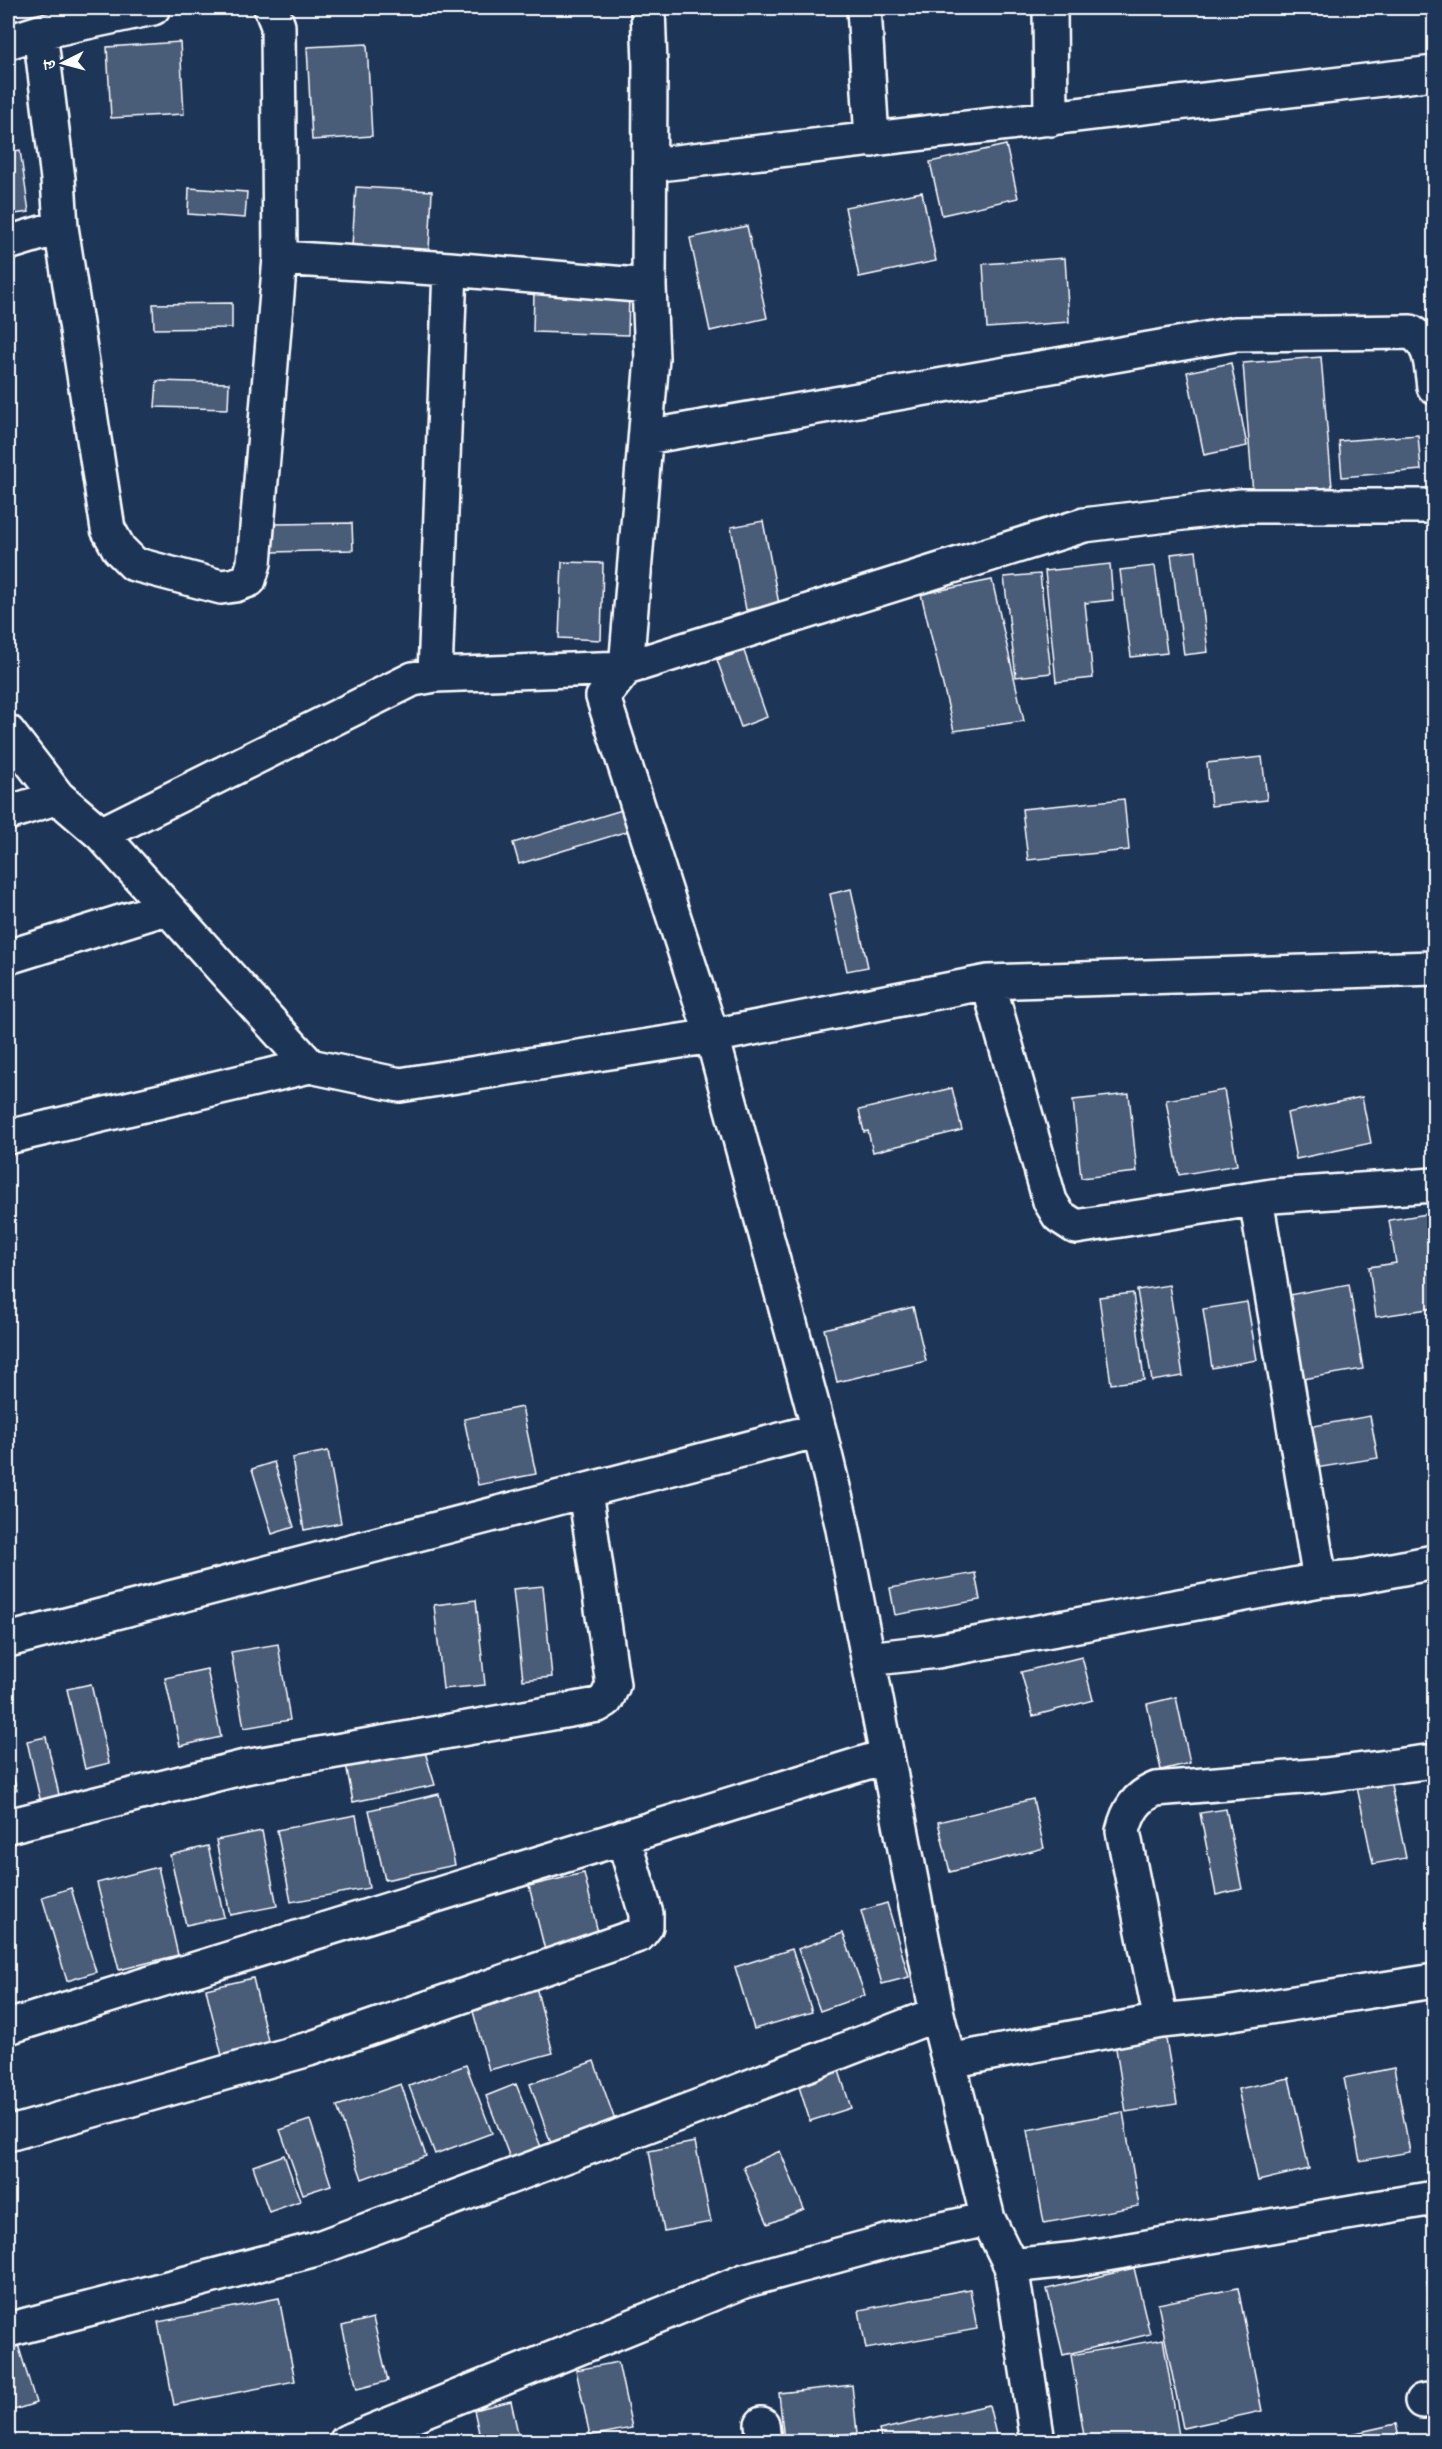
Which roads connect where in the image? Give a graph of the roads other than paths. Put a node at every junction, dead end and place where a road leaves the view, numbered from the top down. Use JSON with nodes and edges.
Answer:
{"nodes":[{"id":1,"x":144,"y":8,"type":"edge"},
{"id":2,"x":271,"y":8,"type":"edge"},
{"id":3,"x":648,"y":8,"type":"edge"},
{"id":4,"x":864,"y":8,"type":"edge"},
{"id":5,"x":1050,"y":8,"type":"edge"},
{"id":6,"x":40,"y":32,"type":"junction"},
{"id":7,"x":8,"y":42,"type":"edge"},
{"id":8,"x":1434,"y":73,"type":"edge"},
{"id":9,"x":1051,"y":119,"type":"junction"},
{"id":10,"x":872,"y":140,"type":"junction"},
{"id":11,"x":651,"y":165,"type":"junction"},
{"id":12,"x":61,"y":227,"type":"junction"},
{"id":13,"x":8,"y":243,"type":"edge"},
{"id":14,"x":280,"y":258,"type":"junction"},
{"id":15,"x":450,"y":269,"type":"junction"},
{"id":16,"x":649,"y":286,"type":"junction"},
{"id":17,"x":1434,"y":387,"type":"edge"},
{"id":18,"x":645,"y":437,"type":"junction"},
{"id":19,"x":1434,"y":506,"type":"edge"},
{"id":20,"x":626,"y":668,"type":"junction"},
{"id":21,"x":435,"y":675,"type":"junction"},
{"id":22,"x":8,"y":732,"type":"edge"},
{"id":23,"x":58,"y":797,"type":"junction"},
{"id":24,"x":8,"y":813,"type":"edge"},
{"id":25,"x":101,"y":834,"type":"junction"},
{"id":26,"x":166,"y":908,"type":"junction"},
{"id":27,"x":8,"y":957,"type":"edge"},
{"id":28,"x":1434,"y":968,"type":"edge"},
{"id":29,"x":988,"y":982,"type":"junction"},
{"id":30,"x":712,"y":1036,"type":"junction"},
{"id":31,"x":310,"y":1066,"type":"junction"},
{"id":32,"x":8,"y":1137,"type":"edge"},
{"id":33,"x":1434,"y":1185,"type":"edge"},
{"id":34,"x":1256,"y":1198,"type":"junction"},
{"id":35,"x":819,"y":1430,"type":"junction"},
{"id":36,"x":585,"y":1491,"type":"junction"},
{"id":37,"x":1434,"y":1562,"type":"edge"},
{"id":38,"x":1320,"y":1580,"type":"junction"},
{"id":39,"x":8,"y":1640,"type":"edge"},
{"id":40,"x":867,"y":1659,"type":"junction"},
{"id":41,"x":887,"y":1756,"type":"junction"},
{"id":42,"x":1434,"y":1761,"type":"edge"},
{"id":43,"x":8,"y":1826,"type":"edge"},
{"id":44,"x":623,"y":1837,"type":"junction"},
{"id":45,"x":1434,"y":1981,"type":"edge"},
{"id":46,"x":937,"y":2014,"type":"junction"},
{"id":47,"x":1161,"y":2021,"type":"junction"},
{"id":48,"x":8,"y":2027,"type":"edge"},
{"id":49,"x":949,"y":2061,"type":"junction"},
{"id":50,"x":8,"y":2134,"type":"edge"},
{"id":51,"x":1434,"y":2198,"type":"edge"},
{"id":52,"x":988,"y":2219,"type":"junction"},
{"id":53,"x":1011,"y":2266,"type":"junction"},
{"id":54,"x":8,"y":2330,"type":"edge"},
{"id":55,"x":346,"y":2442,"type":"edge"},
{"id":56,"x":1038,"y":2442,"type":"edge"}],
"edges":[{"from":1,"to":6,"type":"street"},
{"from":2,"to":14,"type":"street"},
{"from":3,"to":11,"type":"street"},
{"from":4,"to":10,"type":"street"},
{"from":5,"to":9,"type":"street"},
{"from":6,"to":7,"type":"street"},
{"from":6,"to":12,"type":"street"},
{"from":8,"to":9,"type":"street"},
{"from":9,"to":10,"type":"street"},
{"from":10,"to":11,"type":"street"},
{"from":11,"to":16,"type":"street"},
{"from":12,"to":13,"type":"street"},
{"from":12,"to":14,"type":"street"},
{"from":14,"to":15,"type":"street"},
{"from":15,"to":16,"type":"street"},
{"from":15,"to":21,"type":"street"},
{"from":16,"to":18,"type":"street"},
{"from":17,"to":18,"type":"street"},
{"from":18,"to":20,"type":"street"},
{"from":19,"to":20,"type":"street"},
{"from":20,"to":21,"type":"street"},
{"from":20,"to":30,"type":"street"},
{"from":21,"to":25,"type":"street"},
{"from":22,"to":23,"type":"street"},
{"from":23,"to":24,"type":"street"},
{"from":23,"to":25,"type":"street"},
{"from":25,"to":26,"type":"street"},
{"from":26,"to":27,"type":"street"},
{"from":26,"to":31,"type":"street"},
{"from":28,"to":29,"type":"street"},
{"from":29,"to":30,"type":"street"},
{"from":29,"to":34,"type":"street"},
{"from":30,"to":31,"type":"street"},
{"from":30,"to":35,"type":"street"},
{"from":31,"to":32,"type":"street"},
{"from":33,"to":34,"type":"street"},
{"from":34,"to":38,"type":"street"},
{"from":35,"to":36,"type":"street"},
{"from":35,"to":40,"type":"street"},
{"from":36,"to":39,"type":"street"},
{"from":36,"to":43,"type":"street"},
{"from":37,"to":38,"type":"street"},
{"from":38,"to":40,"type":"street"},
{"from":40,"to":41,"type":"street"},
{"from":41,"to":44,"type":"street"},
{"from":41,"to":46,"type":"street"},
{"from":42,"to":47,"type":"street"},
{"from":44,"to":48,"type":"street"},
{"from":44,"to":50,"type":"street"},
{"from":45,"to":47,"type":"street"},
{"from":46,"to":49,"type":"street"},
{"from":46,"to":54,"type":"street"},
{"from":47,"to":49,"type":"street"},
{"from":49,"to":52,"type":"street"},
{"from":51,"to":53,"type":"street"},
{"from":52,"to":53,"type":"street"},
{"from":52,"to":55,"type":"street"},
{"from":53,"to":56,"type":"street"}]}
